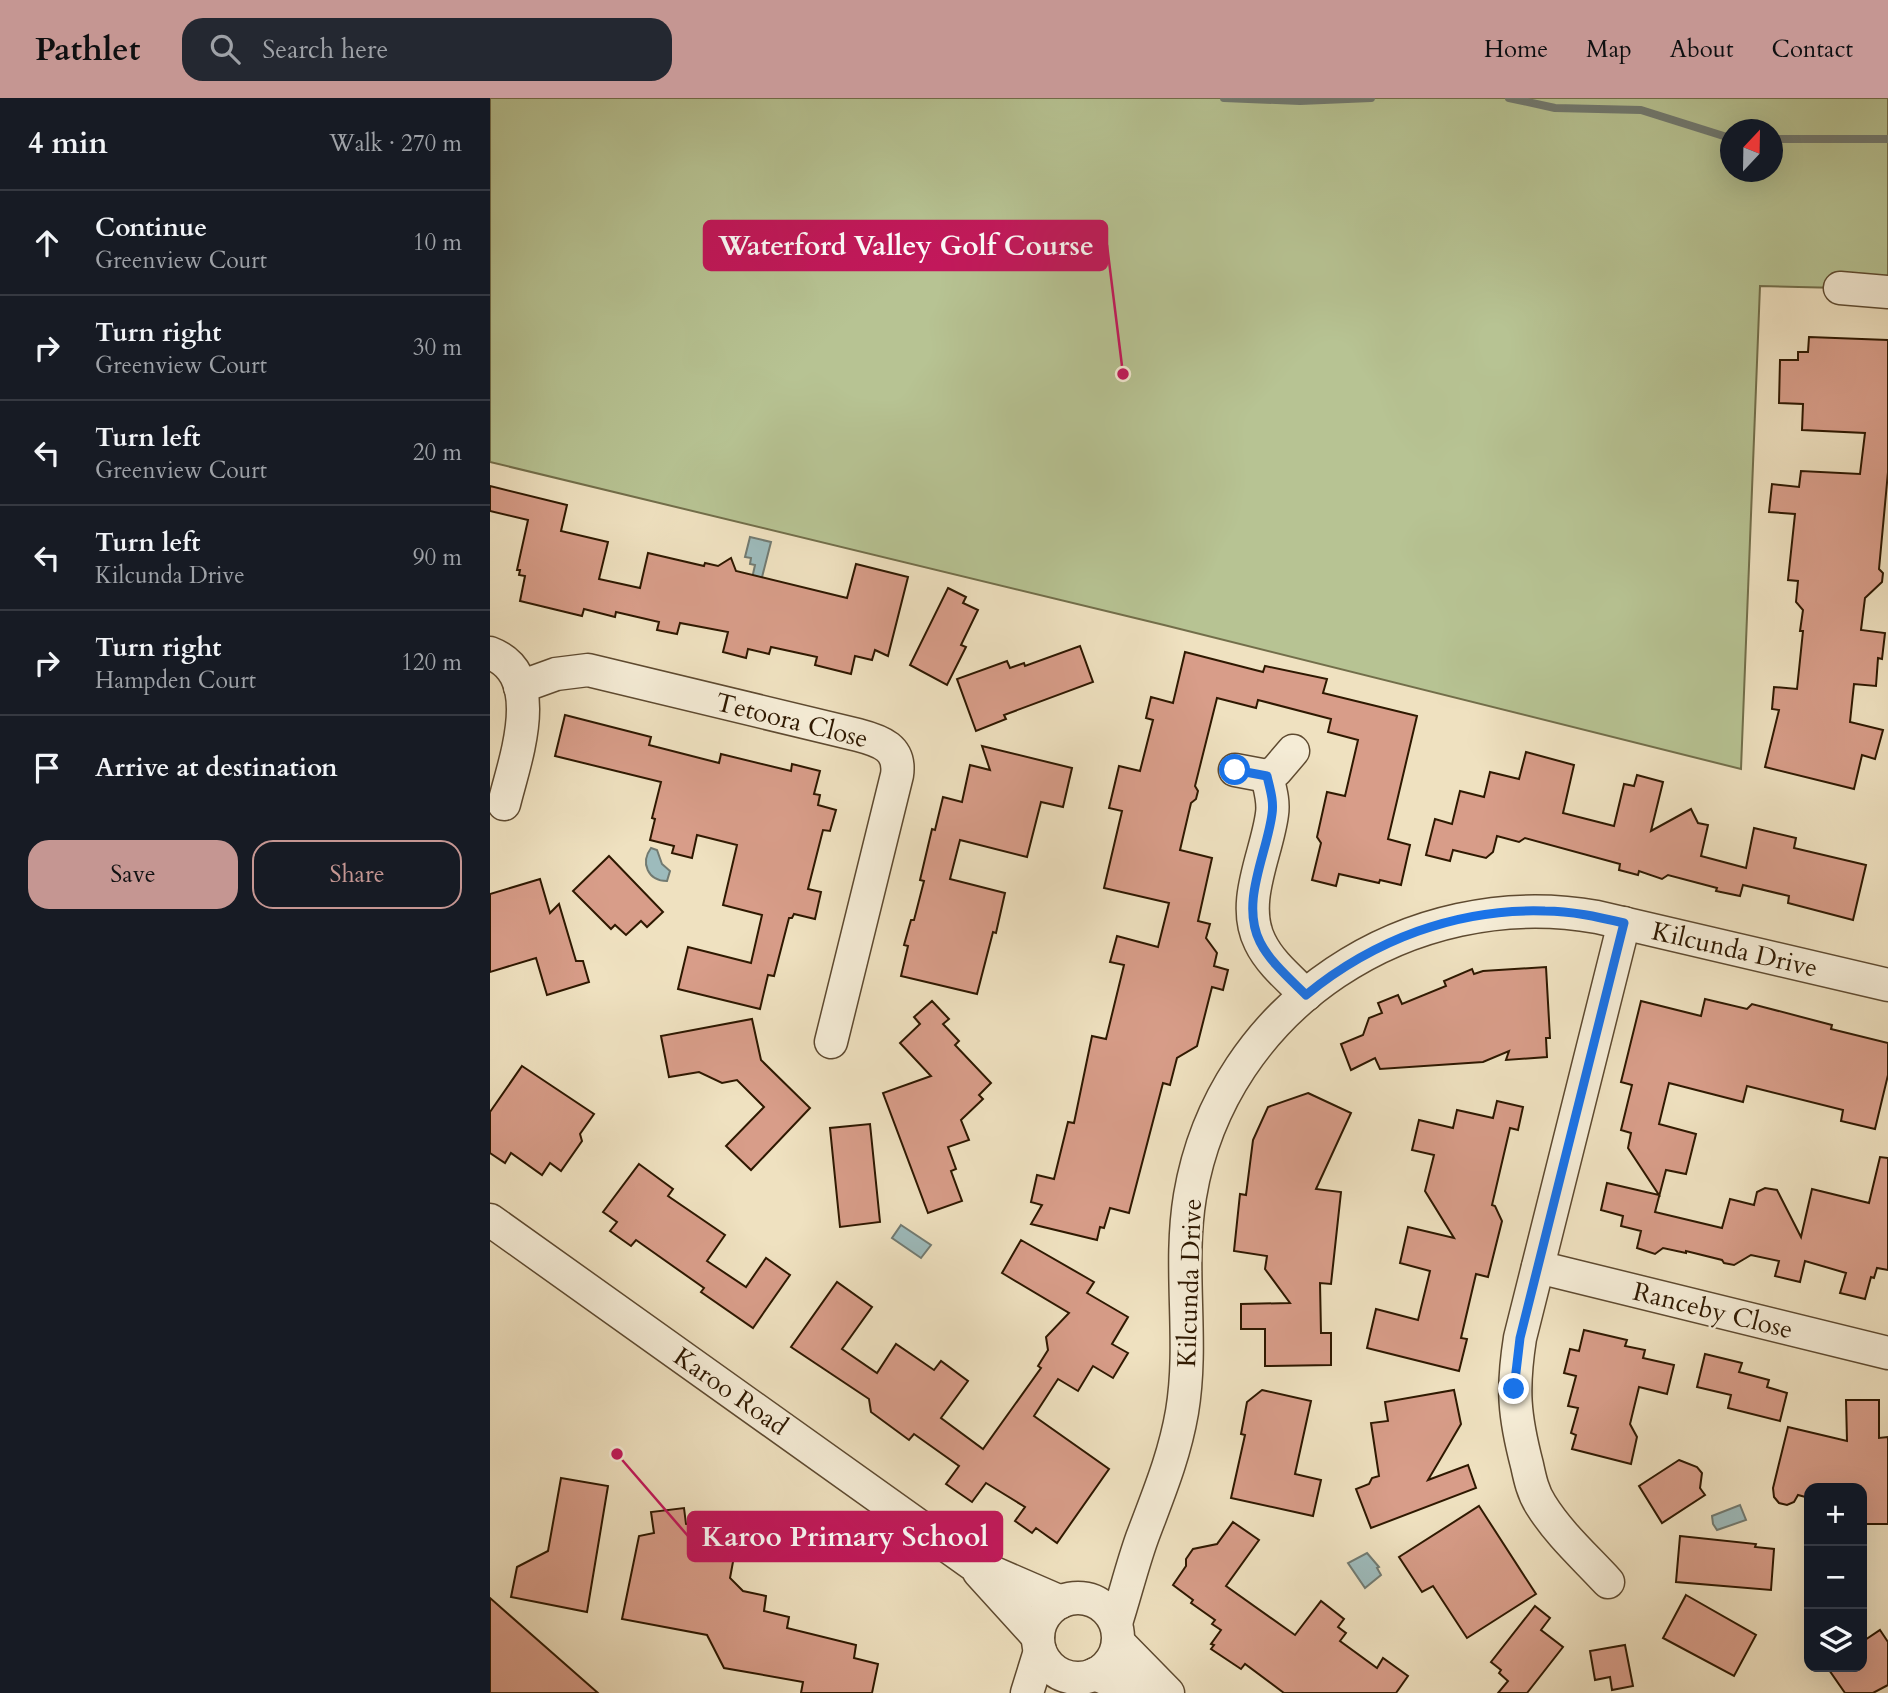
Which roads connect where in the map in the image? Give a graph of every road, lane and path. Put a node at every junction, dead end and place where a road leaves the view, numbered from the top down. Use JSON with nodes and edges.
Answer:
{"nodes":[{"id":1,"x":1840,"y":288,"type":"dead end"},
{"id":2,"x":1888,"y":292,"type":"edge"},
{"id":3,"x":490,"y":653,"type":"edge"},
{"id":4,"x":520,"y":687,"type":"junction"},
{"id":5,"x":1293,"y":751,"type":"dead end"},
{"id":6,"x":1235,"y":770,"type":"dead end"},
{"id":7,"x":1267,"y":776,"type":"junction"},
{"id":8,"x":503,"y":804,"type":"dead end"},
{"id":9,"x":1624,"y":923,"type":"junction"},
{"id":10,"x":1888,"y":983,"type":"edge"},
{"id":11,"x":1306,"y":995,"type":"junction"},
{"id":12,"x":831,"y":1042,"type":"dead end"},
{"id":13,"x":490,"y":1220,"type":"edge"},
{"id":14,"x":1538,"y":1267,"type":"junction"},
{"id":15,"x":1888,"y":1353,"type":"edge"},
{"id":16,"x":1142,"y":1539,"type":"junction"},
{"id":17,"x":971,"y":1563,"type":"junction"},
{"id":18,"x":1608,"y":1582,"type":"dead end"},
{"id":19,"x":1070,"y":1600,"type":"junction"},
{"id":20,"x":1117,"y":1633,"type":"junction"},
{"id":21,"x":1039,"y":1644,"type":"junction"},
{"id":22,"x":1078,"y":1681,"type":"edge"},
{"id":23,"x":1027,"y":1693,"type":"edge"},
{"id":24,"x":1140,"y":1693,"type":"edge"},
{"id":25,"x":1168,"y":1693,"type":"edge"}],
"edges":[{"from":1,"to":2,"type":"street"},
{"from":3,"to":4,"type":"street"},
{"from":4,"to":8,"type":"street"},
{"from":4,"to":12,"type":"street","name":"Tetoora Close"},
{"from":5,"to":7,"type":"street"},
{"from":6,"to":7,"type":"street"},
{"from":7,"to":11,"type":"street"},
{"from":9,"to":10,"type":"street","name":"Kilcunda Drive"},
{"from":9,"to":11,"type":"street","name":"Kilcunda Drive"},
{"from":9,"to":14,"type":"street"},
{"from":11,"to":16,"type":"street","name":"Kilcunda Drive"},
{"from":13,"to":17,"type":"street","name":"Karoo Road"},
{"from":14,"to":15,"type":"street","name":"Ranceby Close"},
{"from":14,"to":18,"type":"street"},
{"from":16,"to":19,"type":"street","name":"Kilcunda Drive"},
{"from":16,"to":20,"type":"street","name":"Kilcunda Drive"},
{"from":17,"to":19,"type":"street","name":"Karoo Road"},
{"from":17,"to":21,"type":"street","name":"Karoo Road"},
{"from":19,"to":20,"type":"street"},
{"from":19,"to":21,"type":"street"},
{"from":20,"to":22,"type":"street"},
{"from":20,"to":25,"type":"street"},
{"from":21,"to":22,"type":"street"},
{"from":21,"to":23,"type":"street"},
{"from":22,"to":24,"type":"street"}]}
